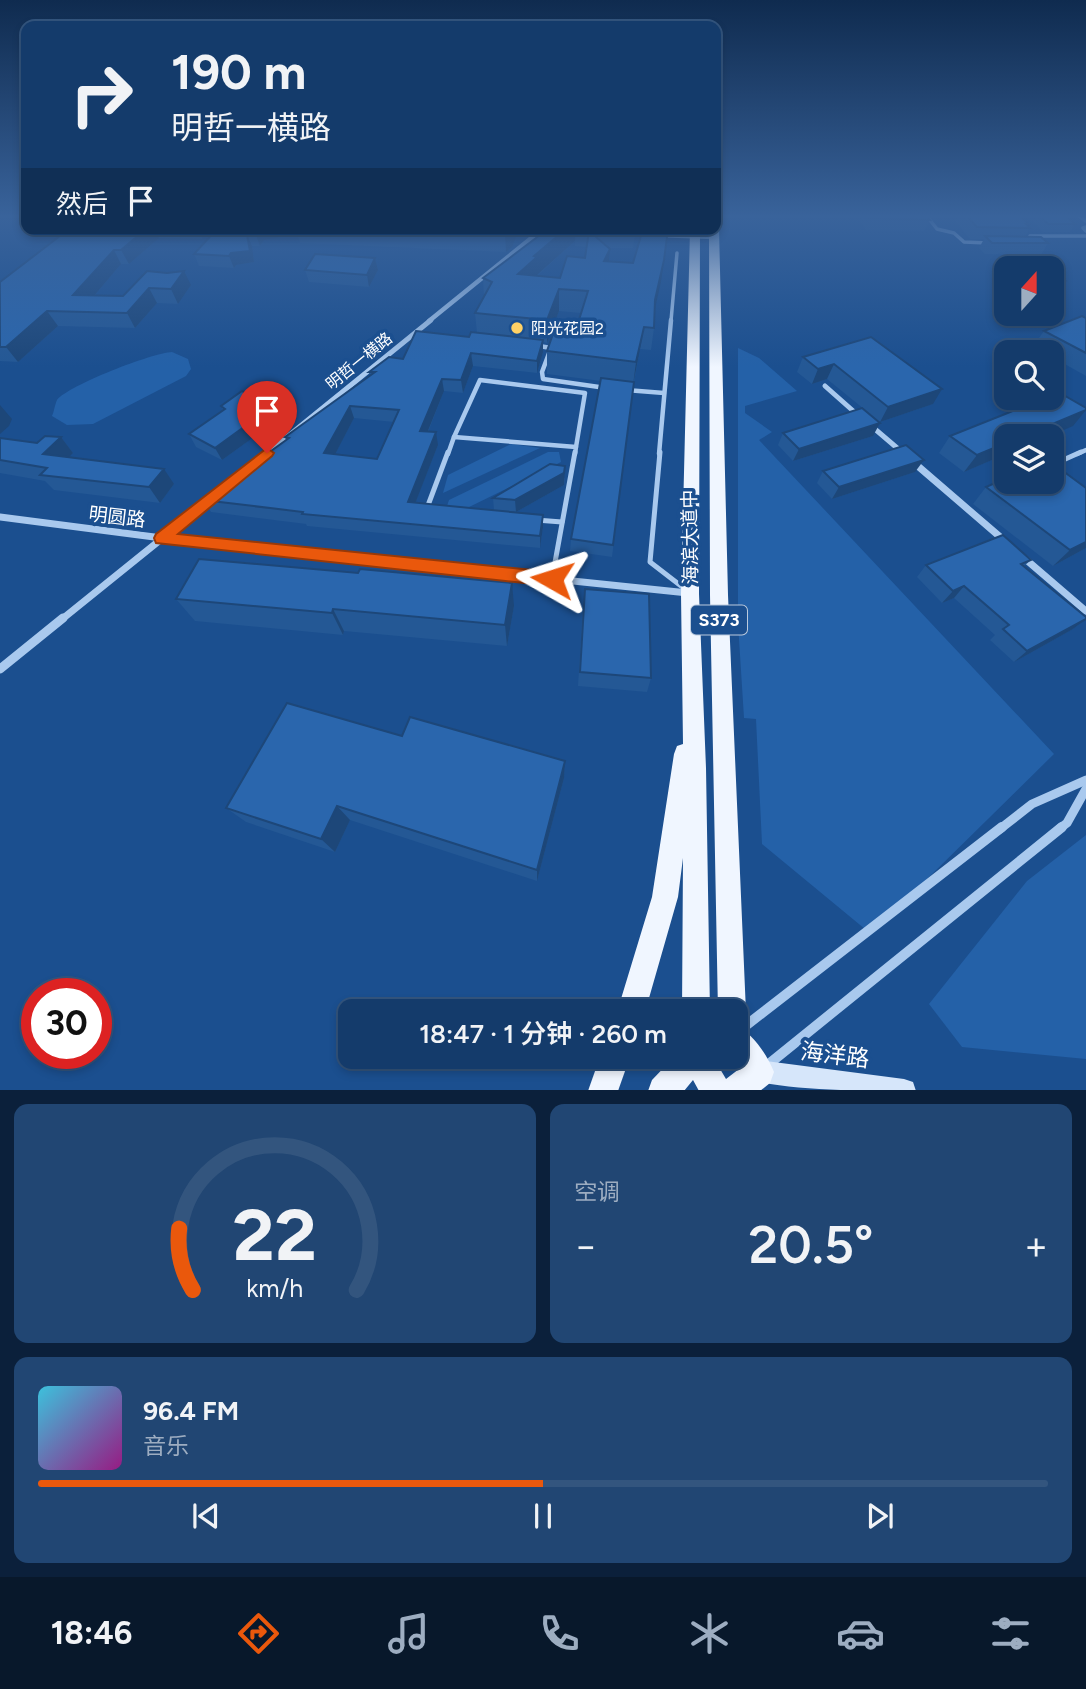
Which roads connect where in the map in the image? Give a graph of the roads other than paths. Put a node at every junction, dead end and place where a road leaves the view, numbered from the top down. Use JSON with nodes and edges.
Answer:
{"nodes":[{"id":1,"x":497,"y":266,"type":"edge"},
{"id":2,"x":676,"y":266,"type":"edge"},
{"id":3,"x":704,"y":266,"type":"edge"},
{"id":4,"x":706,"y":266,"type":"edge"},
{"id":5,"x":526,"y":345,"type":"edge"},
{"id":6,"x":825,"y":386,"type":"dead end"},
{"id":7,"x":664,"y":393,"type":"junction"},
{"id":8,"x":454,"y":436,"type":"junction"},
{"id":9,"x":576,"y":447,"type":"junction"},
{"id":10,"x":1086,"y":450,"type":"edge"},
{"id":11,"x":1064,"y":460,"type":"edge"},
{"id":12,"x":248,"y":468,"type":"edge"},
{"id":13,"x":216,"y":495,"type":"edge"},
{"id":14,"x":440,"y":510,"type":"edge"},
{"id":15,"x":0,"y":517,"type":"edge"},
{"id":16,"x":535,"y":519,"type":"edge"},
{"id":17,"x":562,"y":522,"type":"junction"},
{"id":18,"x":162,"y":538,"type":"junction"},
{"id":19,"x":552,"y":579,"type":"junction"},
{"id":20,"x":690,"y":594,"type":"junction"},
{"id":21,"x":1086,"y":611,"type":"edge"},
{"id":22,"x":0,"y":668,"type":"edge"},
{"id":23,"x":693,"y":691,"type":"junction"},
{"id":24,"x":1086,"y":780,"type":"edge"},
{"id":25,"x":1086,"y":789,"type":"edge"},
{"id":26,"x":635,"y":999,"type":"edge"},
{"id":27,"x":696,"y":999,"type":"edge"},
{"id":28,"x":732,"y":999,"type":"edge"},
{"id":29,"x":748,"y":1024,"type":"edge"},
{"id":30,"x":611,"y":1069,"type":"edge"},
{"id":31,"x":684,"y":1069,"type":"edge"},
{"id":32,"x":703,"y":1069,"type":"edge"},
{"id":33,"x":747,"y":1081,"type":"edge"},
{"id":34,"x":603,"y":1090,"type":"edge"},
{"id":35,"x":663,"y":1090,"type":"edge"},
{"id":36,"x":716,"y":1090,"type":"edge"},
{"id":37,"x":904,"y":1090,"type":"edge"}],
"edges":[{"from":1,"to":12,"type":"street","name":"明哲一横路"},
{"from":2,"to":7,"type":"lane"},
{"from":3,"to":20,"type":"main road","name":"海滨大道中","number":"S373"},
{"from":4,"to":28,"type":"main road","name":"海滨大道中","number":"S373"},
{"from":5,"to":7,"type":"lane"},
{"from":6,"to":21,"type":"street"},
{"from":7,"to":20,"type":"lane"},
{"from":8,"to":9,"type":"lane"},
{"from":8,"to":9,"type":"lane"},
{"from":8,"to":14,"type":"lane"},
{"from":9,"to":17,"type":"lane"},
{"from":10,"to":11,"type":"lane"},
{"from":13,"to":18,"type":"street"},
{"from":15,"to":18,"type":"street","name":"明圆路"},
{"from":16,"to":17,"type":"lane"},
{"from":17,"to":19,"type":"lane"},
{"from":18,"to":19,"type":"street","name":"明圆路"},
{"from":18,"to":22,"type":"street"},
{"from":19,"to":20,"type":"street","name":"明圆路"},
{"from":20,"to":23,"type":"main road","name":"海滨大道中","number":"S373"},
{"from":23,"to":26,"type":"main road"},
{"from":23,"to":27,"type":"main road","name":"海滨大道中","number":"S373"},
{"from":24,"to":29,"type":"street"},
{"from":25,"to":33,"type":"street"},
{"from":30,"to":34,"type":"main road"},
{"from":31,"to":35,"type":"main road"},
{"from":32,"to":36,"type":"main road"},
{"from":33,"to":37,"type":"street","name":"海洋路"}]}
